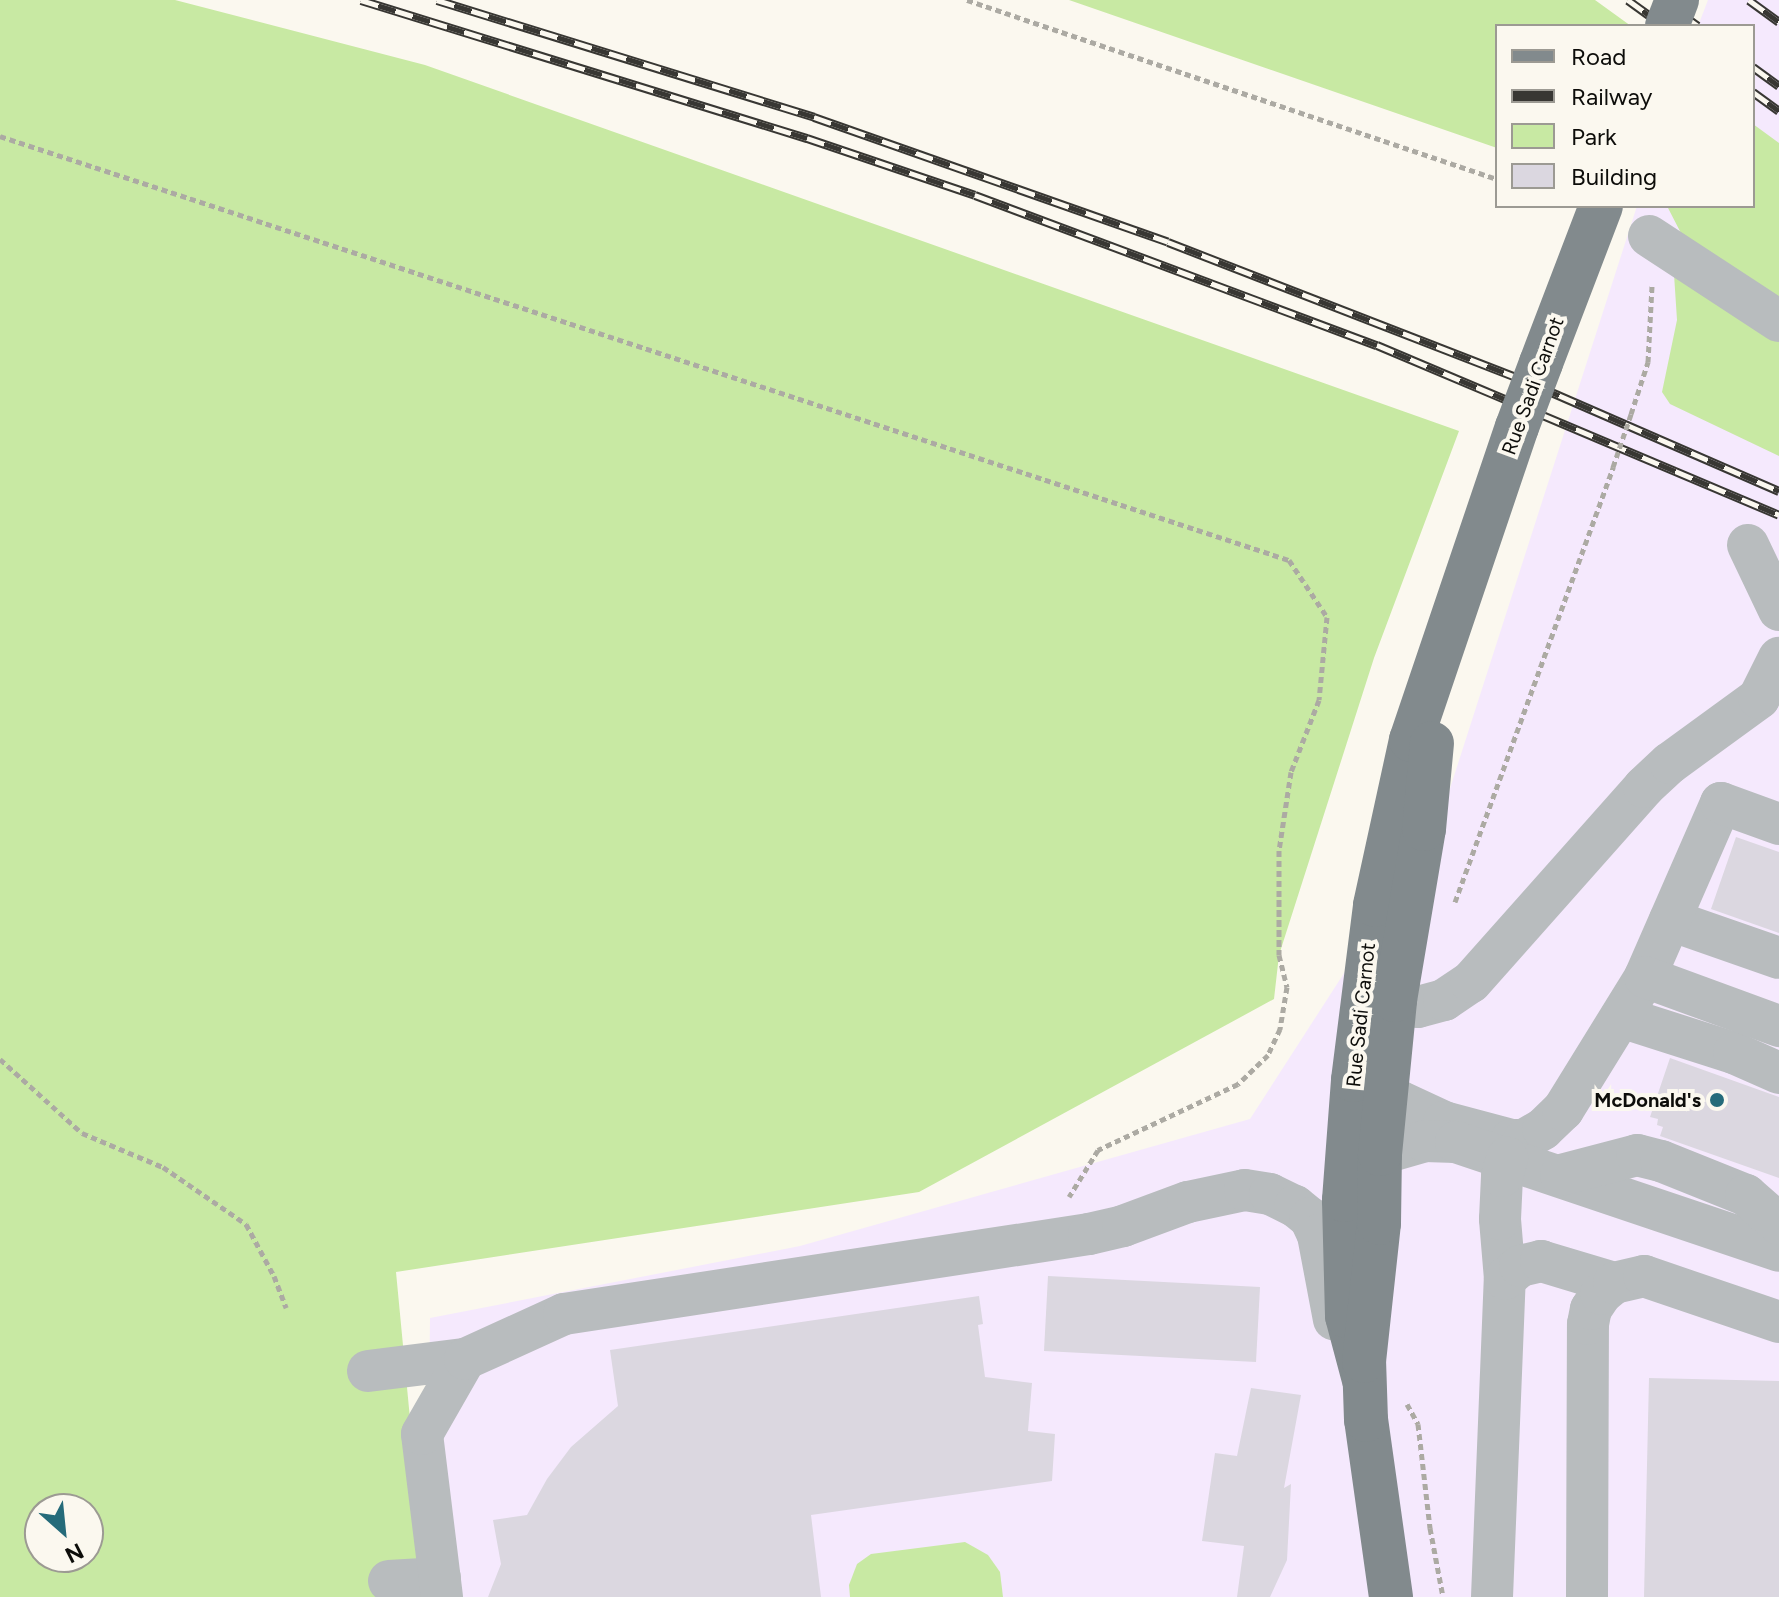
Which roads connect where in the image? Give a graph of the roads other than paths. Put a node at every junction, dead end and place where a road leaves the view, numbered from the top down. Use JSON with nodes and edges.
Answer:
{"nodes":[{"id":1,"x":1677,"y":0,"type":"edge"},
{"id":2,"x":1668,"y":24,"type":"edge"},
{"id":3,"x":1600,"y":208,"type":"edge"},
{"id":4,"x":1649,"y":236,"type":"road end"},
{"id":5,"x":1779,"y":321,"type":"edge"},
{"id":6,"x":1748,"y":545,"type":"dead end"},
{"id":7,"x":1779,"y":610,"type":"edge"},
{"id":8,"x":1439,"y":657,"type":"junction"},
{"id":9,"x":1779,"y":658,"type":"edge"},
{"id":10,"x":1779,"y":824,"type":"edge"},
{"id":11,"x":1670,"y":920,"type":"junction"},
{"id":12,"x":1779,"y":958,"type":"edge"},
{"id":13,"x":1645,"y":977,"type":"junction"},
{"id":14,"x":1395,"y":1000,"type":"junction"},
{"id":15,"x":1621,"y":1017,"type":"junction"},
{"id":16,"x":1779,"y":1026,"type":"edge"},
{"id":17,"x":1779,"y":1073,"type":"edge"},
{"id":18,"x":1368,"y":1097,"type":"junction"},
{"id":19,"x":1563,"y":1110,"type":"junction"},
{"id":20,"x":1364,"y":1153,"type":"junction"},
{"id":21,"x":1507,"y":1158,"type":"junction"},
{"id":22,"x":1561,"y":1175,"type":"junction"},
{"id":23,"x":1762,"y":1193,"type":"edge"},
{"id":24,"x":1779,"y":1224,"type":"edge"},
{"id":25,"x":1779,"y":1251,"type":"edge"},
{"id":26,"x":1505,"y":1279,"type":"junction"},
{"id":27,"x":1614,"y":1283,"type":"junction"},
{"id":28,"x":1779,"y":1322,"type":"edge"},
{"id":29,"x":465,"y":1359,"type":"junction"},
{"id":30,"x":368,"y":1371,"type":"dead end"},
{"id":31,"x":1365,"y":1400,"type":"junction"},
{"id":32,"x":389,"y":1581,"type":"dead end"},
{"id":33,"x":441,"y":1587,"type":"edge"},
{"id":34,"x":1391,"y":1597,"type":"edge"},
{"id":35,"x":1492,"y":1597,"type":"edge"},
{"id":36,"x":1587,"y":1597,"type":"edge"}],
"edges":[{"from":1,"to":2,"type":"main road","bridge":true},
{"from":3,"to":8,"type":"main road","name":"Rue Sadi Carnot","bridge":true},
{"from":4,"to":5,"type":"lane"},
{"from":6,"to":7,"type":"lane"},
{"from":8,"to":14,"type":"main road","name":"Rue Sadi Carnot"},
{"from":8,"to":18,"type":"main road","name":"Rue Sadi Carnot"},
{"from":9,"to":14,"type":"lane"},
{"from":10,"to":11,"type":"lane"},
{"from":11,"to":12,"type":"lane"},
{"from":11,"to":13,"type":"lane"},
{"from":13,"to":15,"type":"lane"},
{"from":13,"to":16,"type":"lane"},
{"from":14,"to":18,"type":"main road","name":"Rue Sadi Carnot"},
{"from":15,"to":17,"type":"lane"},
{"from":15,"to":19,"type":"lane"},
{"from":18,"to":19,"type":"lane"},
{"from":18,"to":20,"type":"main road","name":"Rue Sadi Carnot"},
{"from":19,"to":22,"type":"lane"},
{"from":20,"to":21,"type":"lane"},
{"from":20,"to":31,"type":"main road","name":"Rue Sadi Carnot"},
{"from":21,"to":22,"type":"lane"},
{"from":21,"to":26,"type":"lane"},
{"from":22,"to":23,"type":"lane"},
{"from":22,"to":25,"type":"lane"},
{"from":23,"to":24,"type":"lane"},
{"from":26,"to":27,"type":"lane"},
{"from":26,"to":35,"type":"lane"},
{"from":27,"to":28,"type":"lane"},
{"from":27,"to":36,"type":"lane"},
{"from":29,"to":30,"type":"lane"},
{"from":29,"to":31,"type":"lane"},
{"from":29,"to":33,"type":"lane"},
{"from":31,"to":34,"type":"main road","name":"Rue Sadi Carnot"},
{"from":32,"to":33,"type":"lane"}]}
